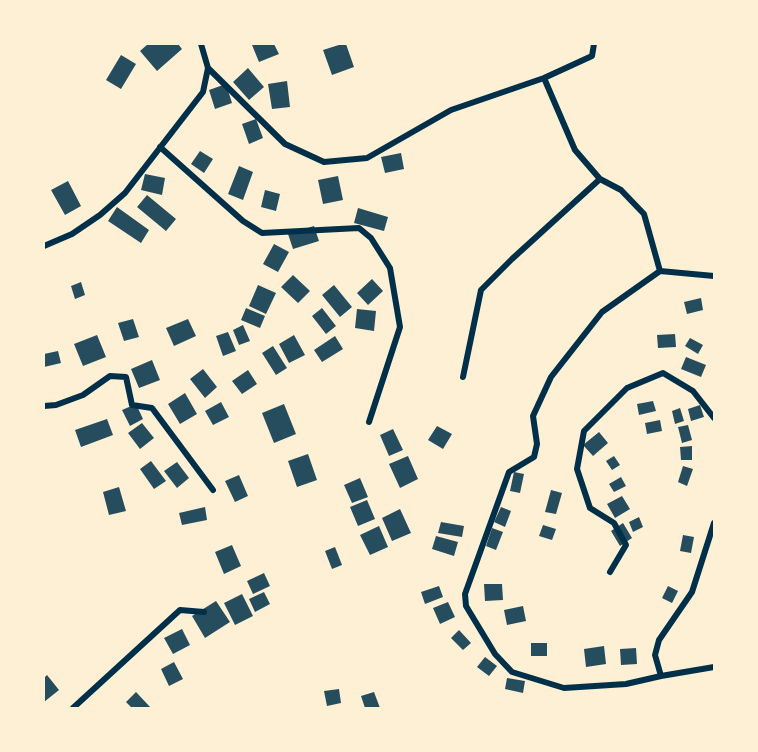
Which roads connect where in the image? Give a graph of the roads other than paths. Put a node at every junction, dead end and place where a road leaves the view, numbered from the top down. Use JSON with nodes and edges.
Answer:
{"nodes":[{"id":1,"x":201,"y":44,"type":"edge"},
{"id":2,"x":594,"y":44,"type":"edge"},
{"id":3,"x":208,"y":68,"type":"junction"},
{"id":4,"x":544,"y":78,"type":"junction"},
{"id":5,"x":160,"y":147,"type":"junction"},
{"id":6,"x":600,"y":180,"type":"junction"},
{"id":7,"x":44,"y":246,"type":"edge"},
{"id":8,"x":660,"y":271,"type":"junction"},
{"id":9,"x":714,"y":276,"type":"edge"},
{"id":10,"x":463,"y":377,"type":"dead end"},
{"id":11,"x":44,"y":406,"type":"edge"},
{"id":12,"x":714,"y":418,"type":"edge"},
{"id":13,"x":369,"y":422,"type":"dead end"},
{"id":14,"x":213,"y":490,"type":"dead end"},
{"id":15,"x":714,"y":523,"type":"edge"},
{"id":16,"x":610,"y":572,"type":"dead end"},
{"id":17,"x":204,"y":612,"type":"dead end"},
{"id":18,"x":714,"y":668,"type":"edge"},
{"id":19,"x":661,"y":676,"type":"junction"},
{"id":20,"x":73,"y":708,"type":"edge"}],
"edges":[{"from":1,"to":3,"type":"street"},
{"from":2,"to":4,"type":"street"},
{"from":3,"to":4,"type":"street"},
{"from":3,"to":5,"type":"street"},
{"from":4,"to":6,"type":"street"},
{"from":5,"to":7,"type":"street"},
{"from":5,"to":13,"type":"street"},
{"from":6,"to":8,"type":"street"},
{"from":6,"to":10,"type":"street"},
{"from":8,"to":9,"type":"street"},
{"from":8,"to":19,"type":"street"},
{"from":11,"to":14,"type":"street"},
{"from":12,"to":16,"type":"street"},
{"from":15,"to":19,"type":"street"},
{"from":17,"to":20,"type":"street"},
{"from":18,"to":19,"type":"street"}]}
